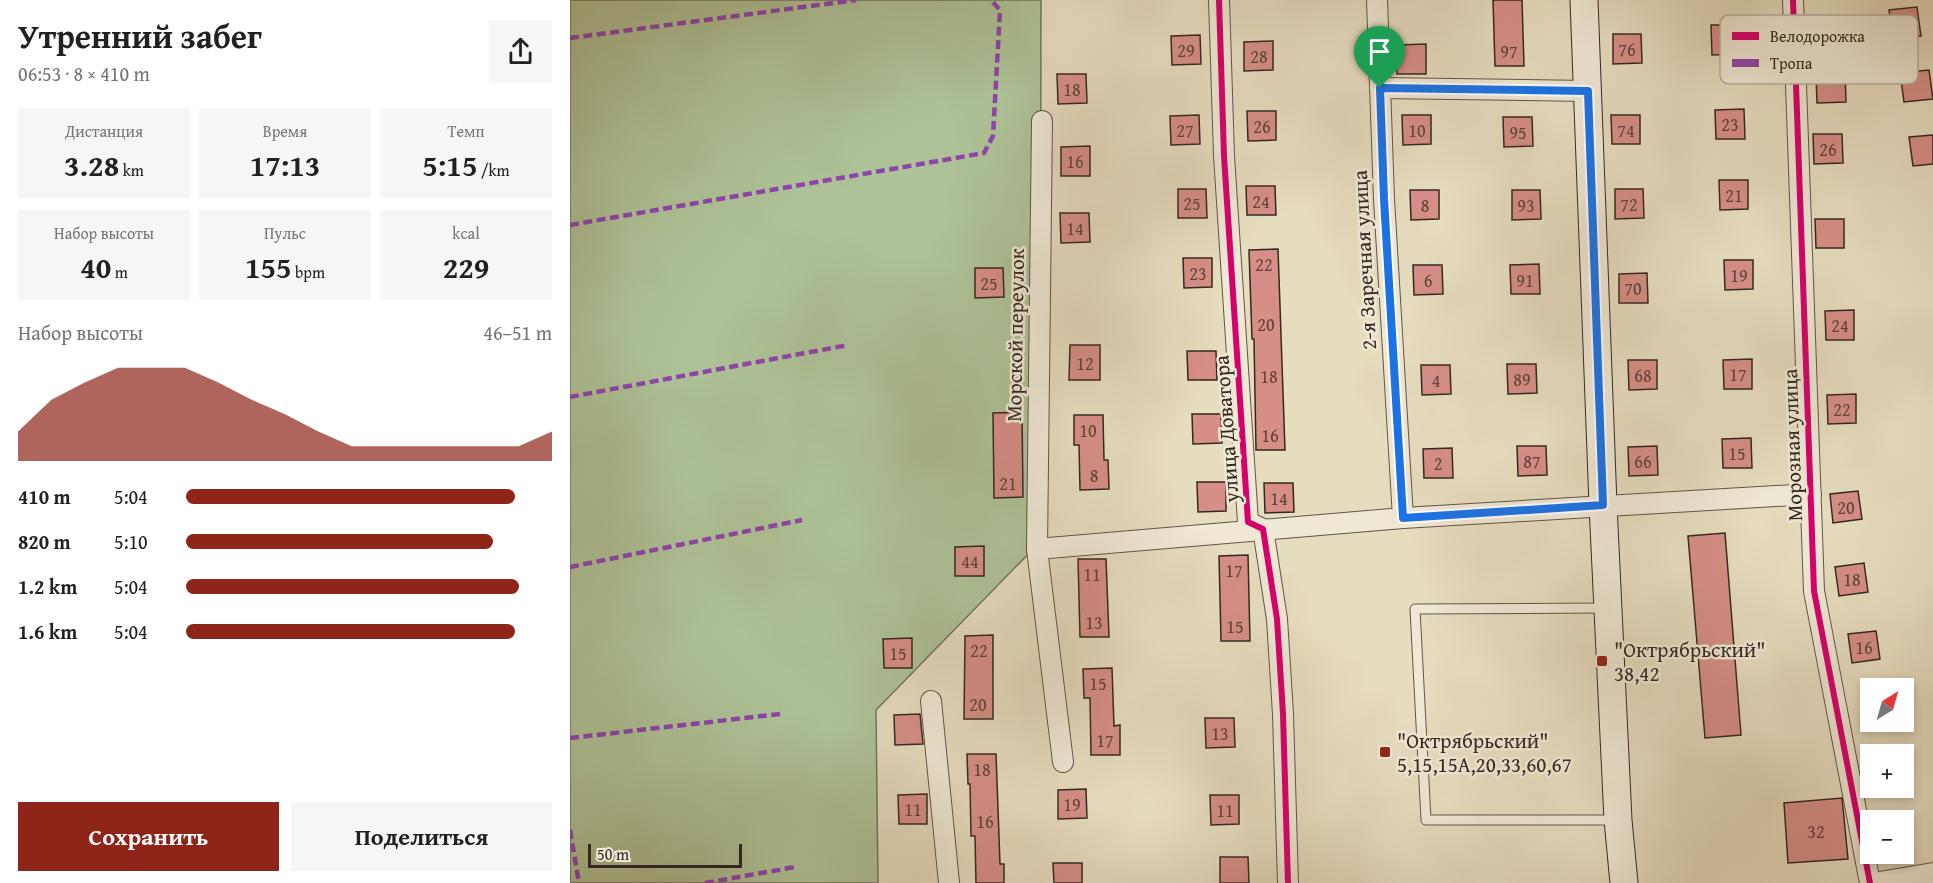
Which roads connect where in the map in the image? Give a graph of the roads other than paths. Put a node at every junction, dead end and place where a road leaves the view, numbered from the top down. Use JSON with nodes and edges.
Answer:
{"nodes":[{"id":1,"x":1219,"y":0,"type":"edge"},
{"id":2,"x":1377,"y":0,"type":"edge"},
{"id":3,"x":1584,"y":0,"type":"edge"},
{"id":4,"x":1793,"y":0,"type":"edge"},
{"id":5,"x":1794,"y":15,"type":"edge"},
{"id":6,"x":1796,"y":84,"type":"edge"},
{"id":7,"x":1380,"y":88,"type":"junction"},
{"id":8,"x":1588,"y":91,"type":"junction"},
{"id":9,"x":1042,"y":121,"type":"dead end"},
{"id":10,"x":1810,"y":494,"type":"junction"},
{"id":11,"x":1603,"y":505,"type":"junction"},
{"id":12,"x":1403,"y":518,"type":"junction"},
{"id":13,"x":1263,"y":530,"type":"junction"},
{"id":14,"x":1037,"y":549,"type":"junction"},
{"id":15,"x":1609,"y":608,"type":"junction"},
{"id":16,"x":931,"y":701,"type":"dead end"},
{"id":17,"x":1063,"y":762,"type":"dead end"},
{"id":18,"x":1618,"y":820,"type":"junction"},
{"id":19,"x":1933,"y":873,"type":"edge"},
{"id":20,"x":949,"y":883,"type":"edge"},
{"id":21,"x":1288,"y":883,"type":"edge"},
{"id":22,"x":1624,"y":883,"type":"edge"},
{"id":23,"x":1872,"y":883,"type":"edge"}],
"edges":[{"from":1,"to":13,"type":"street","name":"улица Доватора"},
{"from":2,"to":7,"type":"street","name":"2-я Заречная улица"},
{"from":3,"to":8,"type":"main road"},
{"from":4,"to":5,"type":"street","name":"Морозная улица"},
{"from":6,"to":10,"type":"street","name":"Морозная улица"},
{"from":7,"to":8,"type":"street"},
{"from":7,"to":12,"type":"street","name":"2-я Заречная улица"},
{"from":8,"to":11,"type":"main road"},
{"from":9,"to":14,"type":"street","name":"Морской переулок"},
{"from":10,"to":11,"type":"street"},
{"from":10,"to":23,"type":"street","name":"Морозная улица"},
{"from":11,"to":12,"type":"street"},
{"from":11,"to":15,"type":"main road"},
{"from":12,"to":13,"type":"street"},
{"from":13,"to":14,"type":"street"},
{"from":13,"to":21,"type":"street","name":"улица Доватора"},
{"from":14,"to":17,"type":"street","name":"Морской переулок"},
{"from":15,"to":18,"type":"main road"},
{"from":15,"to":18,"type":"lane"},
{"from":16,"to":20,"type":"street"},
{"from":18,"to":22,"type":"main road"},
{"from":19,"to":23,"type":"street"}]}
